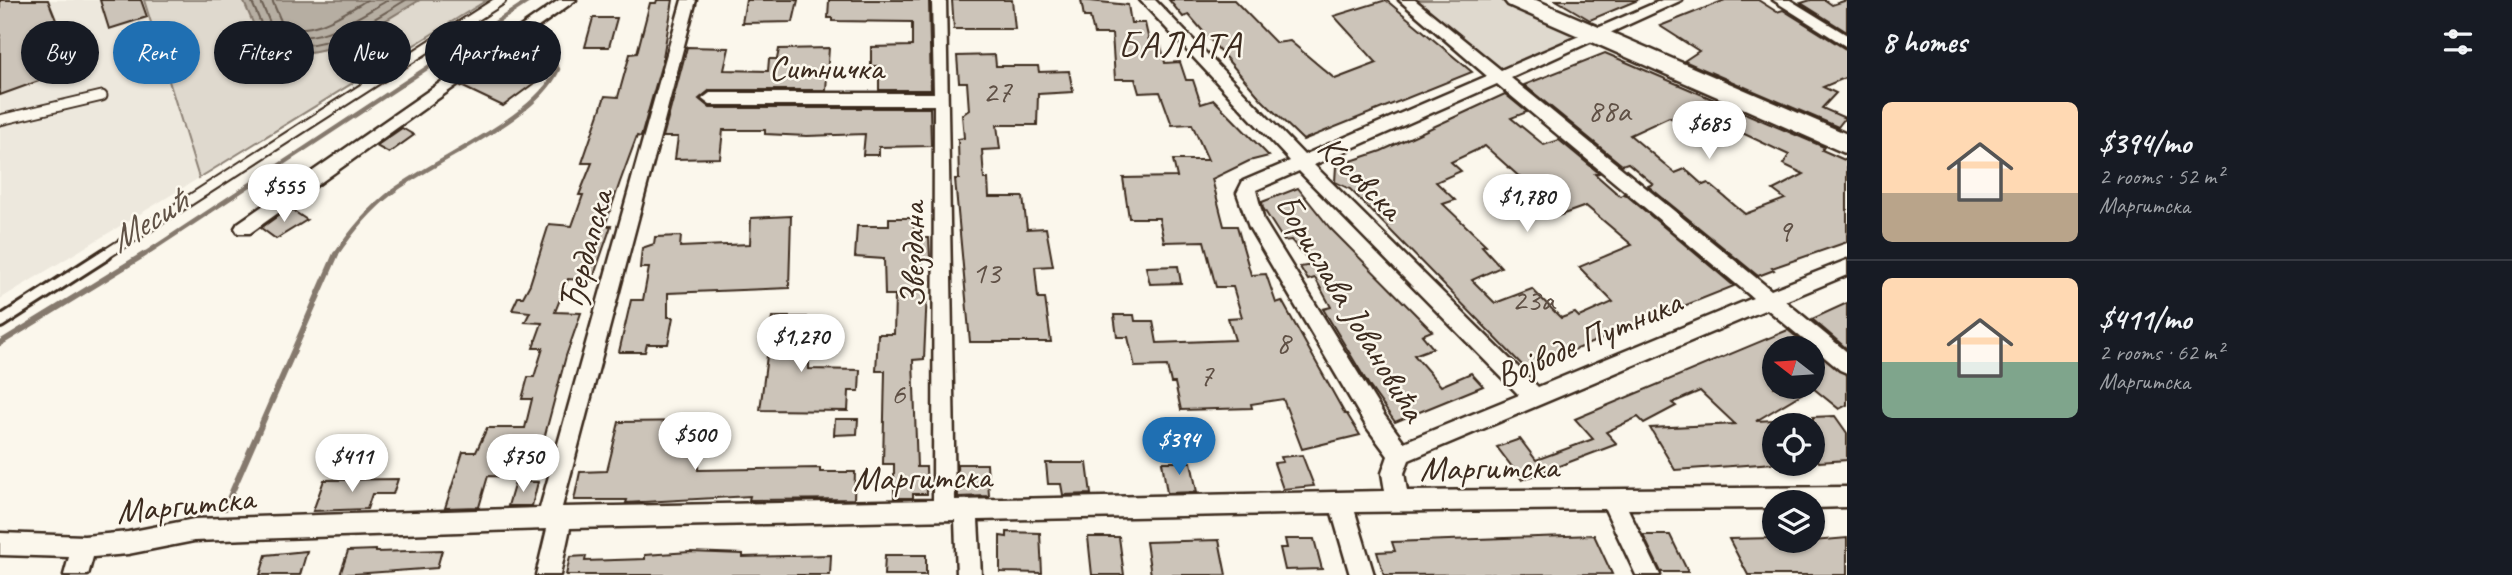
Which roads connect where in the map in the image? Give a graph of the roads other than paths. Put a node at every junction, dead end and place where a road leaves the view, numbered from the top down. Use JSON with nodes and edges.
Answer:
{"nodes":[{"id":1,"x":501,"y":0,"type":"edge"},
{"id":2,"x":569,"y":0,"type":"edge"},
{"id":3,"x":689,"y":0,"type":"edge"},
{"id":4,"x":939,"y":0,"type":"edge"},
{"id":5,"x":1147,"y":0,"type":"edge"},
{"id":6,"x":1406,"y":0,"type":"edge"},
{"id":7,"x":1516,"y":0,"type":"edge"},
{"id":8,"x":1675,"y":0,"type":"edge"},
{"id":9,"x":1780,"y":0,"type":"edge"},
{"id":10,"x":1536,"y":5,"type":"edge"},
{"id":11,"x":1596,"y":35,"type":"junction"},
{"id":12,"x":1847,"y":42,"type":"edge"},
{"id":13,"x":1499,"y":78,"type":"junction"},
{"id":14,"x":102,"y":96,"type":"dead end"},
{"id":15,"x":710,"y":99,"type":"dead end"},
{"id":16,"x":942,"y":99,"type":"junction"},
{"id":17,"x":0,"y":120,"type":"edge"},
{"id":18,"x":1847,"y":145,"type":"edge"},
{"id":19,"x":1301,"y":162,"type":"junction"},
{"id":20,"x":244,"y":228,"type":"dead end"},
{"id":21,"x":1847,"y":267,"type":"edge"},
{"id":22,"x":1768,"y":299,"type":"junction"},
{"id":23,"x":0,"y":322,"type":"edge"},
{"id":24,"x":1847,"y":364,"type":"edge"},
{"id":25,"x":1534,"y":396,"type":"junction"},
{"id":26,"x":1400,"y":454,"type":"junction"},
{"id":27,"x":1847,"y":497,"type":"edge"},
{"id":28,"x":1611,"y":499,"type":"junction"},
{"id":29,"x":1398,"y":501,"type":"junction"},
{"id":30,"x":1341,"y":504,"type":"junction"},
{"id":31,"x":955,"y":509,"type":"junction"},
{"id":32,"x":554,"y":519,"type":"junction"},
{"id":33,"x":0,"y":544,"type":"edge"},
{"id":34,"x":84,"y":547,"type":"junction"},
{"id":35,"x":76,"y":575,"type":"edge"},
{"id":36,"x":548,"y":575,"type":"edge"},
{"id":37,"x":969,"y":575,"type":"edge"},
{"id":38,"x":1363,"y":575,"type":"edge"},
{"id":39,"x":1648,"y":575,"type":"edge"}],
"edges":[{"from":1,"to":23,"type":"lane"},
{"from":2,"to":20,"type":"street"},
{"from":3,"to":32,"type":"street","name":"Ђердапска"},
{"from":4,"to":16,"type":"street","name":"Звездана"},
{"from":5,"to":19,"type":"street","name":"Косовска"},
{"from":6,"to":13,"type":"street"},
{"from":7,"to":10,"type":"main road"},
{"from":8,"to":11,"type":"street"},
{"from":9,"to":12,"type":"street"},
{"from":10,"to":11,"type":"main road"},
{"from":11,"to":13,"type":"street"},
{"from":11,"to":18,"type":"main road"},
{"from":13,"to":19,"type":"street"},
{"from":13,"to":22,"type":"street"},
{"from":14,"to":17,"type":"lane"},
{"from":15,"to":16,"type":"street","name":"Ситничка"},
{"from":16,"to":31,"type":"street","name":"Звездана"},
{"from":19,"to":25,"type":"street","name":"Косовска"},
{"from":19,"to":26,"type":"street","name":"Борислава Јовановића"},
{"from":21,"to":22,"type":"street","name":"Војводе Путника"},
{"from":22,"to":24,"type":"street"},
{"from":22,"to":25,"type":"street","name":"Војводе Путника"},
{"from":25,"to":26,"type":"street","name":"Војводе Путника"},
{"from":26,"to":29,"type":"street"},
{"from":27,"to":28,"type":"street","name":"Маргитска"},
{"from":28,"to":29,"type":"street","name":"Маргитска"},
{"from":28,"to":39,"type":"street"},
{"from":29,"to":30,"type":"street","name":"Маргитска"},
{"from":30,"to":31,"type":"street","name":"Маргитска"},
{"from":30,"to":38,"type":"street"},
{"from":31,"to":32,"type":"street","name":"Маргитска"},
{"from":31,"to":37,"type":"street"},
{"from":32,"to":34,"type":"street","name":"Маргитска"},
{"from":32,"to":36,"type":"street","name":"Ђердапска"},
{"from":33,"to":34,"type":"street","name":"Маргитска"},
{"from":34,"to":35,"type":"street"}]}
